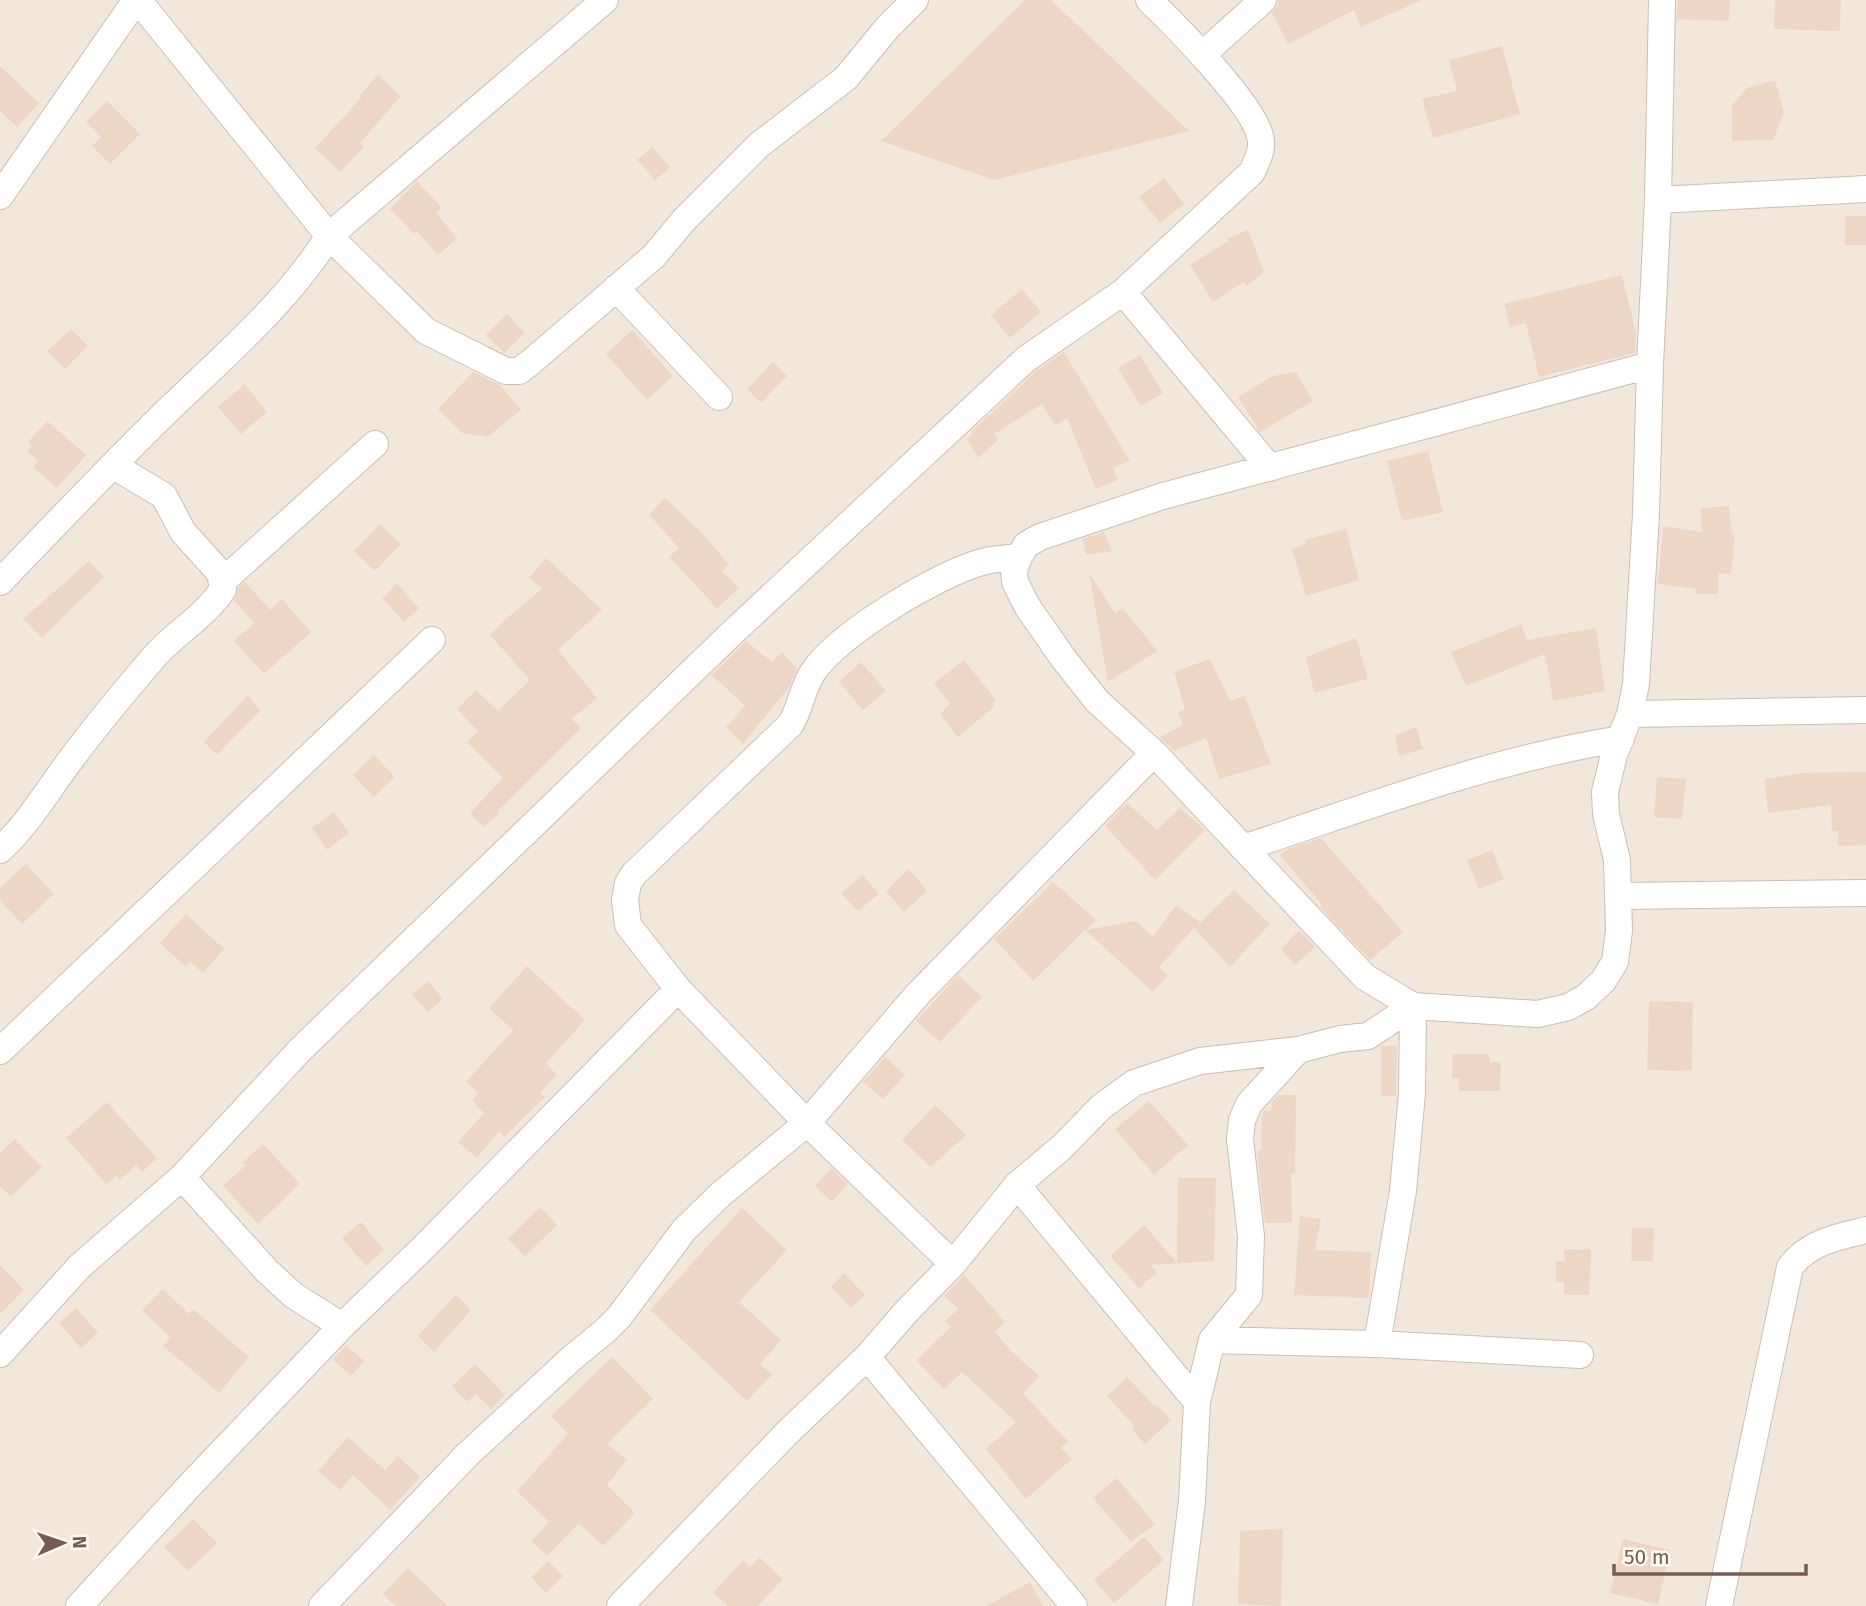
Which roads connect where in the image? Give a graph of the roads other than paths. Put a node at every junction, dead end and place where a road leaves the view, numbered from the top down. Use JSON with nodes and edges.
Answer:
{"nodes":[{"id":1,"x":137,"y":0,"type":"edge"},
{"id":2,"x":605,"y":0,"type":"edge"},
{"id":3,"x":915,"y":0,"type":"edge"},
{"id":4,"x":1149,"y":0,"type":"edge"},
{"id":5,"x":1264,"y":0,"type":"edge"},
{"id":6,"x":1662,"y":0,"type":"edge"},
{"id":7,"x":1202,"y":55,"type":"junction"},
{"id":8,"x":1866,"y":189,"type":"edge"},
{"id":9,"x":0,"y":196,"type":"edge"},
{"id":10,"x":1658,"y":200,"type":"junction"},
{"id":11,"x":329,"y":236,"type":"junction"},
{"id":12,"x":616,"y":288,"type":"junction"},
{"id":13,"x":1123,"y":292,"type":"junction"},
{"id":14,"x":1650,"y":365,"type":"junction"},
{"id":15,"x":719,"y":397,"type":"dead end"},
{"id":16,"x":375,"y":444,"type":"dead end"},
{"id":17,"x":114,"y":466,"type":"junction"},
{"id":18,"x":1270,"y":468,"type":"junction"},
{"id":19,"x":1018,"y":557,"type":"junction"},
{"id":20,"x":0,"y":582,"type":"edge"},
{"id":21,"x":223,"y":582,"type":"junction"},
{"id":22,"x":432,"y":640,"type":"dead end"},
{"id":23,"x":1866,"y":710,"type":"edge"},
{"id":24,"x":1625,"y":726,"type":"junction"},
{"id":25,"x":1154,"y":753,"type":"junction"},
{"id":26,"x":1244,"y":848,"type":"junction"},
{"id":27,"x":0,"y":850,"type":"edge"},
{"id":28,"x":1866,"y":893,"type":"edge"},
{"id":29,"x":1619,"y":896,"type":"junction"},
{"id":30,"x":678,"y":989,"type":"junction"},
{"id":31,"x":1413,"y":1006,"type":"junction"},
{"id":32,"x":1298,"y":1050,"type":"junction"},
{"id":33,"x":0,"y":1051,"type":"edge"},
{"id":34,"x":807,"y":1123,"type":"junction"},
{"id":35,"x":182,"y":1177,"type":"junction"},
{"id":36,"x":1017,"y":1185,"type":"junction"},
{"id":37,"x":1866,"y":1230,"type":"edge"},
{"id":38,"x":953,"y":1264,"type":"junction"},
{"id":39,"x":342,"y":1326,"type":"junction"},
{"id":40,"x":1212,"y":1340,"type":"junction"},
{"id":41,"x":1377,"y":1344,"type":"junction"},
{"id":42,"x":0,"y":1354,"type":"edge"},
{"id":43,"x":1580,"y":1356,"type":"dead end"},
{"id":44,"x":867,"y":1357,"type":"junction"},
{"id":45,"x":1197,"y":1402,"type":"junction"},
{"id":46,"x":79,"y":1606,"type":"edge"},
{"id":47,"x":322,"y":1606,"type":"edge"},
{"id":48,"x":620,"y":1606,"type":"edge"},
{"id":49,"x":1074,"y":1606,"type":"edge"},
{"id":50,"x":1179,"y":1606,"type":"edge"},
{"id":51,"x":1719,"y":1606,"type":"edge"}],
"edges":[{"from":1,"to":9,"type":"street"},
{"from":1,"to":11,"type":"street"},
{"from":2,"to":11,"type":"street"},
{"from":3,"to":12,"type":"street"},
{"from":4,"to":7,"type":"street"},
{"from":5,"to":7,"type":"street"},
{"from":6,"to":10,"type":"street"},
{"from":7,"to":13,"type":"street"},
{"from":8,"to":10,"type":"street"},
{"from":10,"to":14,"type":"street"},
{"from":11,"to":12,"type":"street"},
{"from":11,"to":17,"type":"street"},
{"from":12,"to":15,"type":"street"},
{"from":13,"to":18,"type":"street"},
{"from":13,"to":35,"type":"street"},
{"from":14,"to":18,"type":"street"},
{"from":14,"to":24,"type":"street"},
{"from":16,"to":21,"type":"street"},
{"from":17,"to":20,"type":"street"},
{"from":17,"to":21,"type":"street"},
{"from":18,"to":19,"type":"street"},
{"from":19,"to":25,"type":"street"},
{"from":19,"to":30,"type":"street"},
{"from":21,"to":27,"type":"street"},
{"from":22,"to":33,"type":"street"},
{"from":23,"to":24,"type":"street"},
{"from":24,"to":26,"type":"street"},
{"from":24,"to":29,"type":"street"},
{"from":25,"to":26,"type":"street"},
{"from":25,"to":34,"type":"street"},
{"from":26,"to":31,"type":"street"},
{"from":28,"to":29,"type":"street"},
{"from":29,"to":31,"type":"street"},
{"from":30,"to":34,"type":"street"},
{"from":30,"to":39,"type":"street"},
{"from":31,"to":32,"type":"street"},
{"from":31,"to":41,"type":"street"},
{"from":32,"to":36,"type":"street"},
{"from":32,"to":40,"type":"street"},
{"from":34,"to":38,"type":"street"},
{"from":34,"to":47,"type":"street"},
{"from":35,"to":39,"type":"street"},
{"from":35,"to":42,"type":"street"},
{"from":36,"to":38,"type":"street"},
{"from":36,"to":45,"type":"street"},
{"from":37,"to":51,"type":"street"},
{"from":38,"to":44,"type":"street"},
{"from":39,"to":46,"type":"street"},
{"from":40,"to":41,"type":"street"},
{"from":40,"to":45,"type":"street"},
{"from":41,"to":43,"type":"street"},
{"from":44,"to":48,"type":"street"},
{"from":44,"to":49,"type":"street"},
{"from":45,"to":50,"type":"street"}]}
